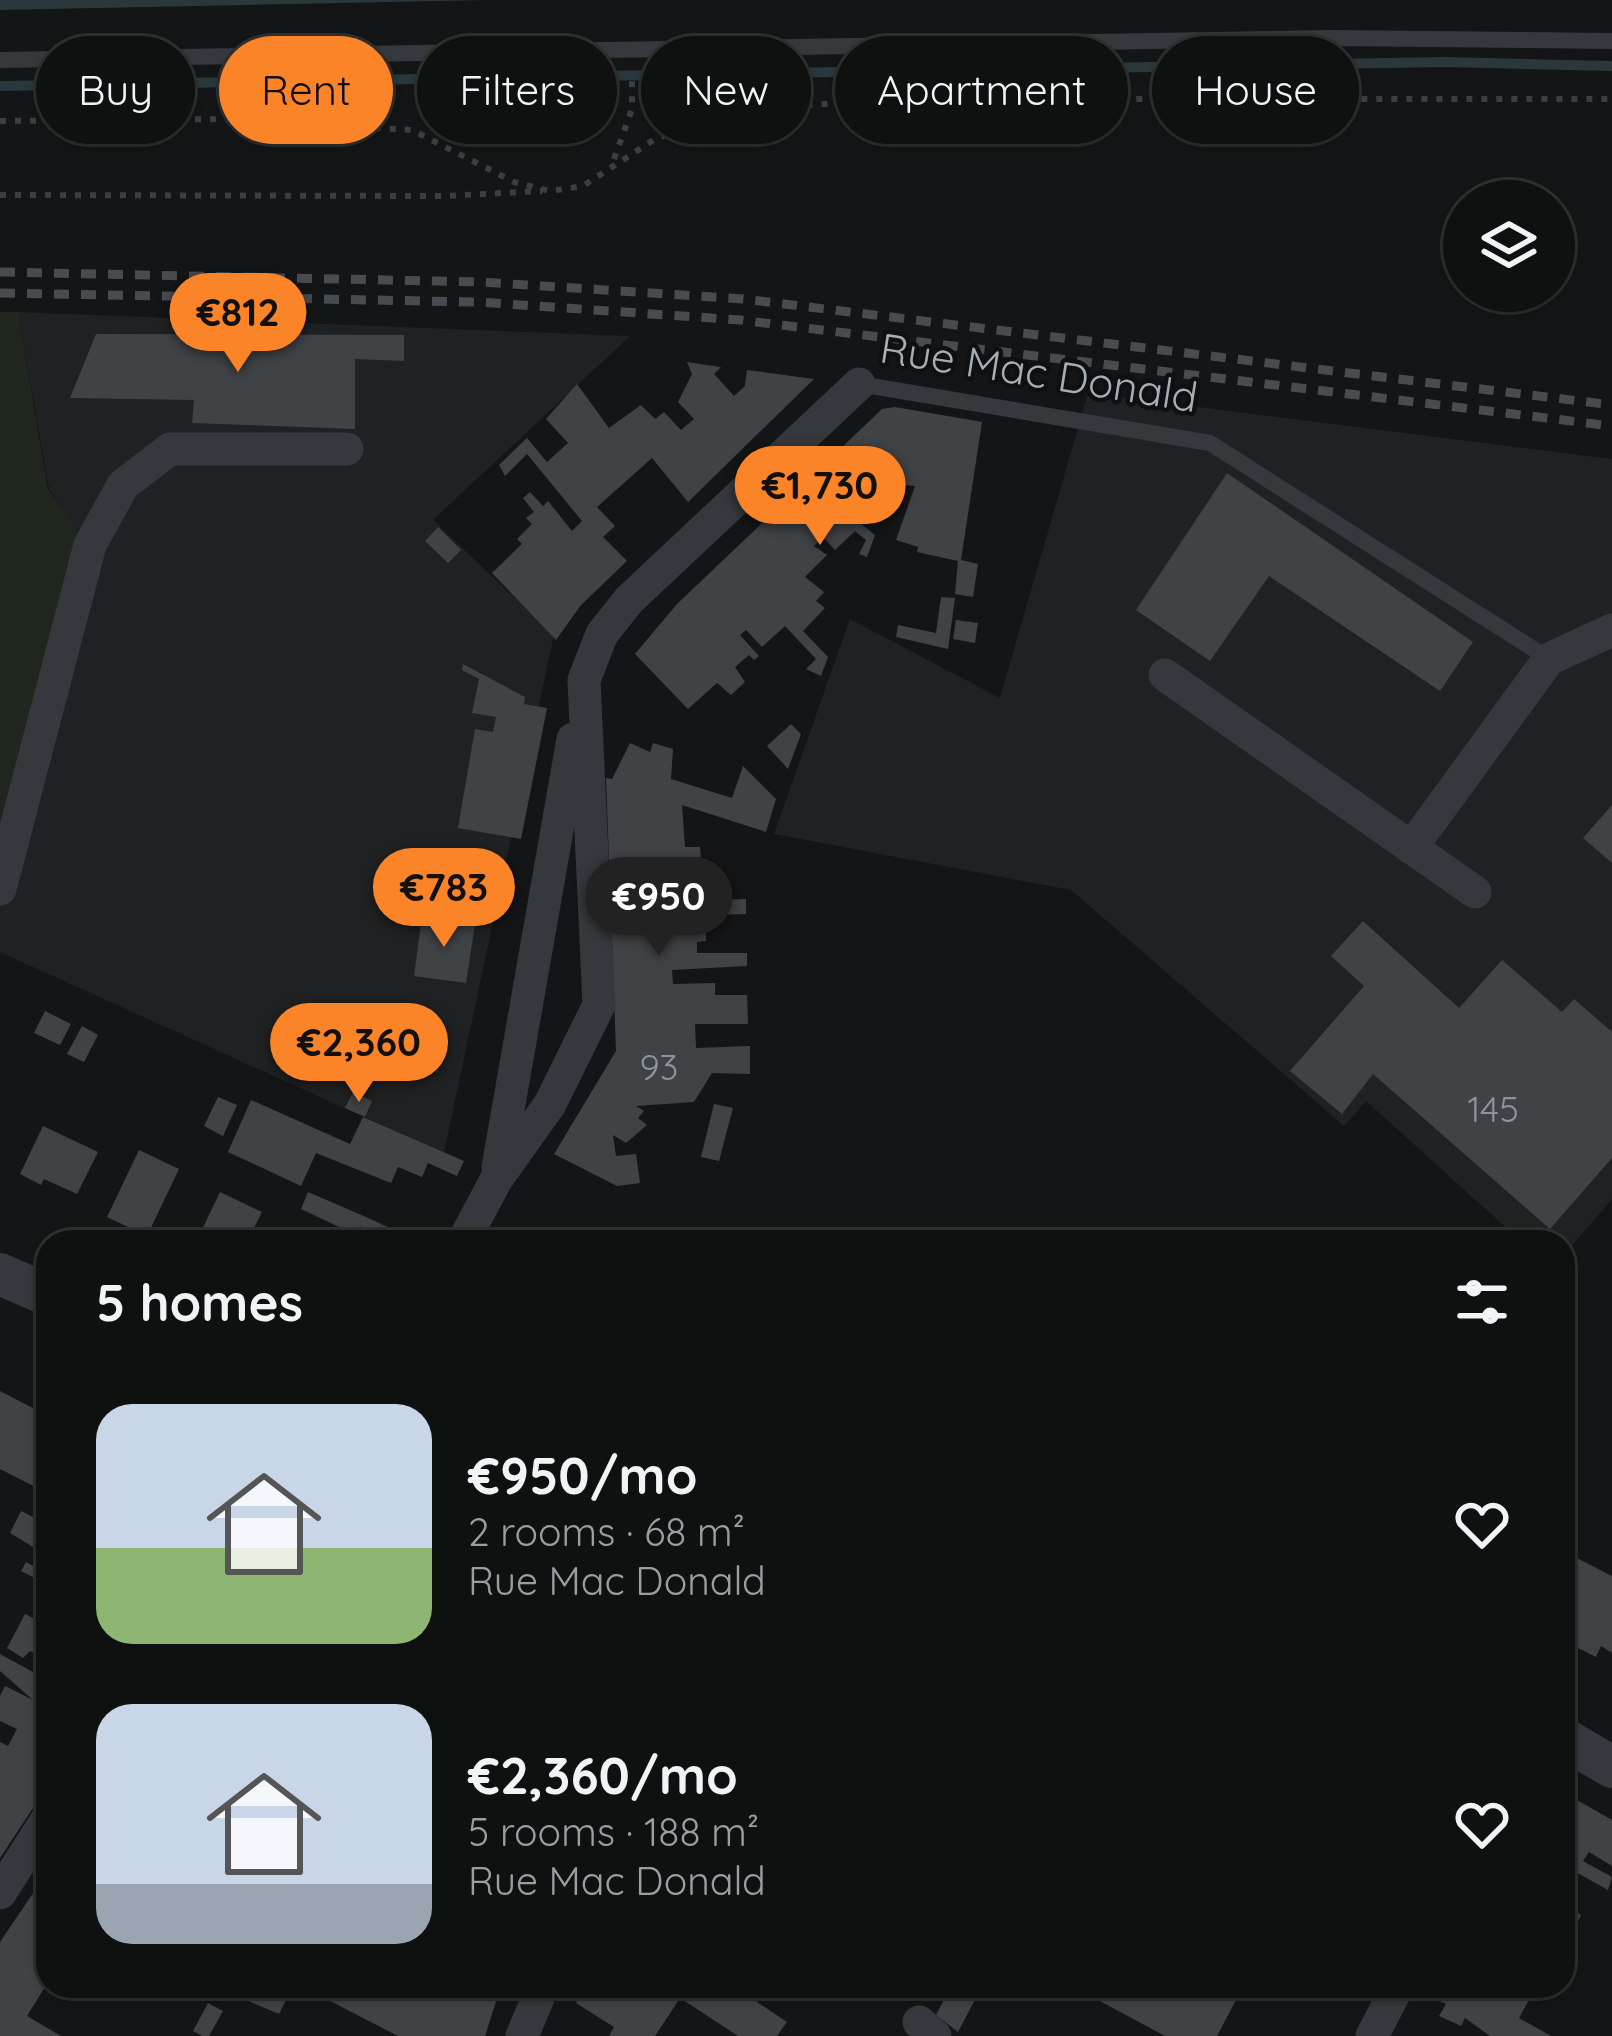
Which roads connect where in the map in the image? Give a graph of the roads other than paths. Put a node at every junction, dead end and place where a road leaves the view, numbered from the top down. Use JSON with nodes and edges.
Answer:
{"nodes":[{"id":1,"x":1612,"y":41,"type":"edge"},
{"id":2,"x":0,"y":60,"type":"edge"},
{"id":3,"x":859,"y":385,"type":"joint"},
{"id":4,"x":347,"y":449,"type":"dead end"},
{"id":5,"x":1612,"y":630,"type":"edge"},
{"id":6,"x":1549,"y":659,"type":"junction"},
{"id":7,"x":1165,"y":674,"type":"dead end"},
{"id":8,"x":584,"y":680,"type":"junction"},
{"id":9,"x":1411,"y":848,"type":"junction"},
{"id":10,"x":0,"y":889,"type":"edge"},
{"id":11,"x":1475,"y":892,"type":"dead end"},
{"id":12,"x":496,"y":1180,"type":"junction"},
{"id":13,"x":469,"y":1230,"type":"edge"},
{"id":14,"x":0,"y":1274,"type":"edge"},
{"id":15,"x":36,"y":1290,"type":"edge"},
{"id":16,"x":1575,"y":1745,"type":"edge"},
{"id":17,"x":1612,"y":1767,"type":"edge"},
{"id":18,"x":36,"y":1837,"type":"edge"},
{"id":19,"x":0,"y":1893,"type":"edge"},
{"id":20,"x":538,"y":1998,"type":"edge"},
{"id":21,"x":1392,"y":1998,"type":"edge"},
{"id":22,"x":522,"y":2036,"type":"edge"},
{"id":23,"x":1372,"y":2036,"type":"edge"}],
"edges":[{"from":1,"to":2,"type":"lane"},
{"from":3,"to":6,"type":"lane","name":"Rue Mac Donald"},
{"from":3,"to":8,"type":"street","name":"Rue Mac Donald"},
{"from":4,"to":10,"type":"street"},
{"from":5,"to":6,"type":"street"},
{"from":6,"to":9,"type":"street"},
{"from":7,"to":9,"type":"street"},
{"from":8,"to":12,"type":"street","name":"Rue Mac Donald"},
{"from":8,"to":12,"type":"street","name":"Rue Mac Donald"},
{"from":9,"to":11,"type":"street"},
{"from":12,"to":13,"type":"street","name":"Rue Mac Donald"},
{"from":14,"to":15,"type":"street"},
{"from":16,"to":17,"type":"street"},
{"from":18,"to":19,"type":"street"},
{"from":20,"to":22,"type":"street"},
{"from":21,"to":23,"type":"street"}]}
